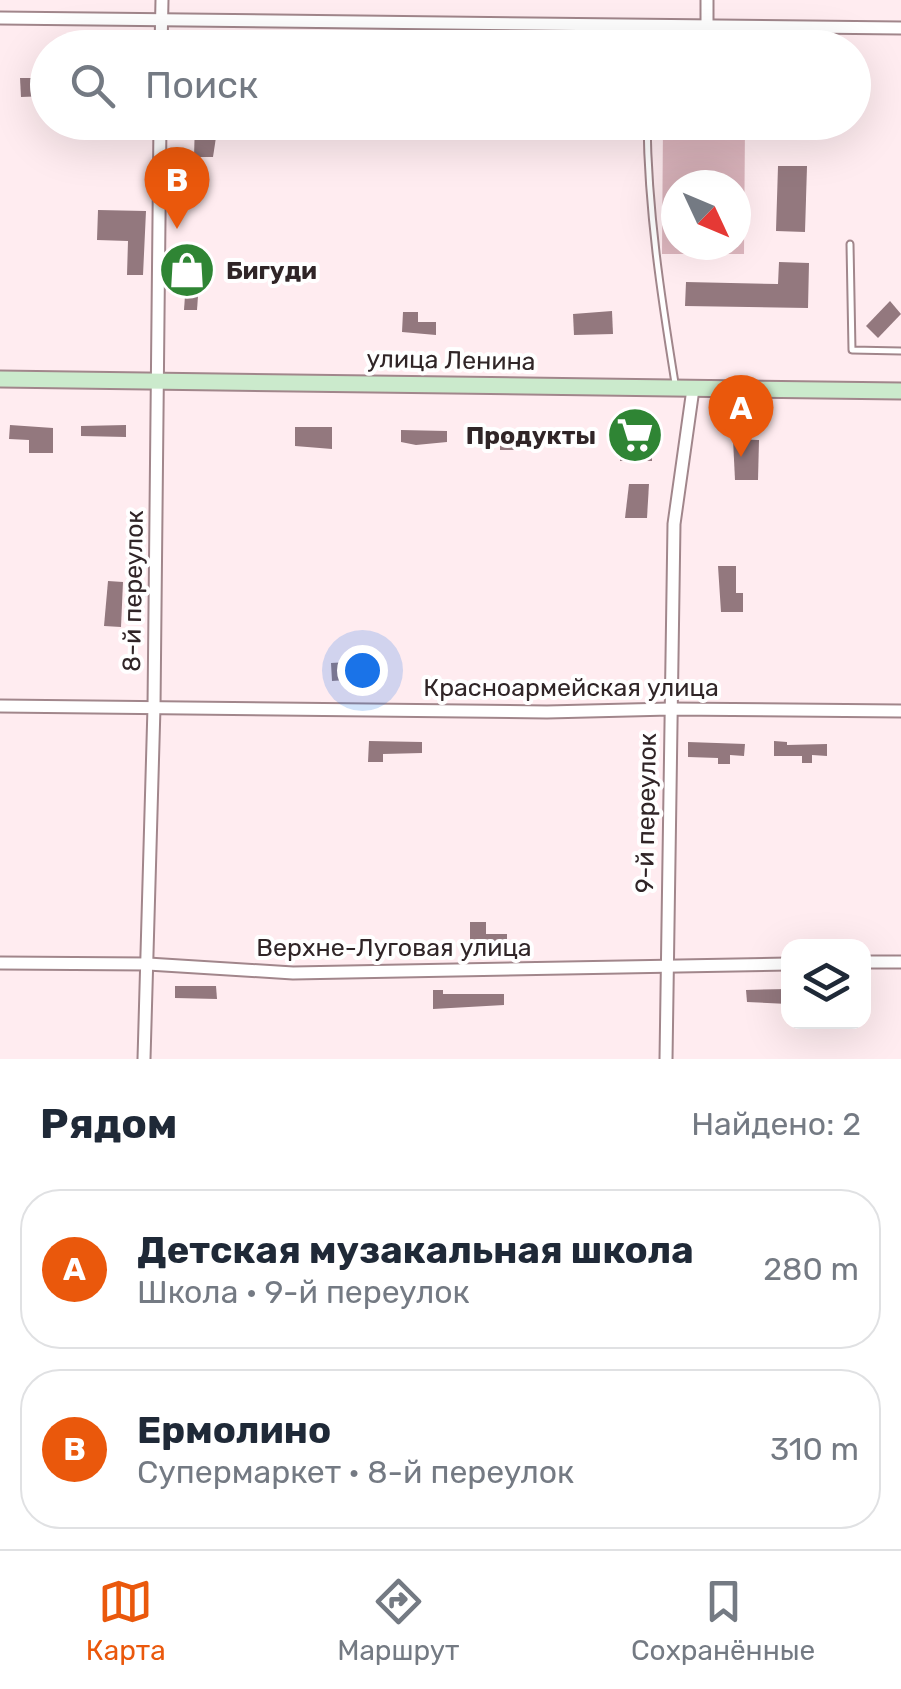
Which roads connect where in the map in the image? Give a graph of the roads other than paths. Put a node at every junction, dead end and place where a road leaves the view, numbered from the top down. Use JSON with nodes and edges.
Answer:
{"nodes":[{"id":1,"x":162,"y":0,"type":"edge"},
{"id":2,"x":707,"y":0,"type":"edge"},
{"id":3,"x":0,"y":18,"type":"edge"},
{"id":4,"x":161,"y":19,"type":"junction"},
{"id":5,"x":646,"y":23,"type":"junction"},
{"id":6,"x":707,"y":23,"type":"junction"},
{"id":7,"x":901,"y":28,"type":"edge"},
{"id":8,"x":161,"y":30,"type":"edge"},
{"id":9,"x":645,"y":30,"type":"edge"},
{"id":10,"x":160,"y":140,"type":"edge"},
{"id":11,"x":648,"y":140,"type":"edge"},
{"id":12,"x":850,"y":244,"type":"dead end"},
{"id":13,"x":901,"y":351,"type":"edge"},
{"id":14,"x":0,"y":379,"type":"edge"},
{"id":15,"x":157,"y":381,"type":"junction"},
{"id":16,"x":676,"y":388,"type":"junction"},
{"id":17,"x":693,"y":389,"type":"junction"},
{"id":18,"x":901,"y":391,"type":"edge"},
{"id":19,"x":0,"y":706,"type":"edge"},
{"id":20,"x":154,"y":707,"type":"junction"},
{"id":21,"x":670,"y":709,"type":"junction"},
{"id":22,"x":901,"y":711,"type":"edge"},
{"id":23,"x":871,"y":962,"type":"edge"},
{"id":24,"x":901,"y":962,"type":"edge"},
{"id":25,"x":0,"y":963,"type":"edge"},
{"id":26,"x":148,"y":964,"type":"junction"},
{"id":27,"x":781,"y":964,"type":"edge"},
{"id":28,"x":666,"y":966,"type":"junction"},
{"id":29,"x":144,"y":1059,"type":"edge"},
{"id":30,"x":666,"y":1059,"type":"edge"}],
"edges":[{"from":1,"to":4,"type":"street"},
{"from":2,"to":6,"type":"street"},
{"from":3,"to":4,"type":"street"},
{"from":4,"to":5,"type":"street"},
{"from":4,"to":8,"type":"street"},
{"from":5,"to":6,"type":"street"},
{"from":5,"to":9,"type":"lane"},
{"from":6,"to":7,"type":"street"},
{"from":10,"to":15,"type":"street","name":"8-й переулок"},
{"from":11,"to":16,"type":"lane"},
{"from":12,"to":13,"type":"lane"},
{"from":14,"to":15,"type":"street","name":"улица Ленина"},
{"from":15,"to":16,"type":"street","name":"улица Ленина"},
{"from":15,"to":20,"type":"street","name":"8-й переулок"},
{"from":16,"to":17,"type":"street","name":"улица Ленина"},
{"from":17,"to":18,"type":"street","name":"улица Ленина"},
{"from":17,"to":21,"type":"street","name":"9-й переулок"},
{"from":19,"to":20,"type":"street","name":"Красноармейская улица"},
{"from":20,"to":21,"type":"street","name":"Красноармейская улица"},
{"from":20,"to":26,"type":"street","name":"8-й переулок"},
{"from":21,"to":22,"type":"street","name":"Красноармейская улица"},
{"from":21,"to":28,"type":"street","name":"9-й переулок"},
{"from":23,"to":24,"type":"street"},
{"from":25,"to":26,"type":"street","name":"Верхне-Луговая улица"},
{"from":26,"to":28,"type":"street","name":"Верхне-Луговая улица"},
{"from":26,"to":29,"type":"street","name":"8-й переулок"},
{"from":27,"to":28,"type":"street","name":"Верхне-Луговая улица"},
{"from":28,"to":30,"type":"street","name":"9-й переулок"}]}
